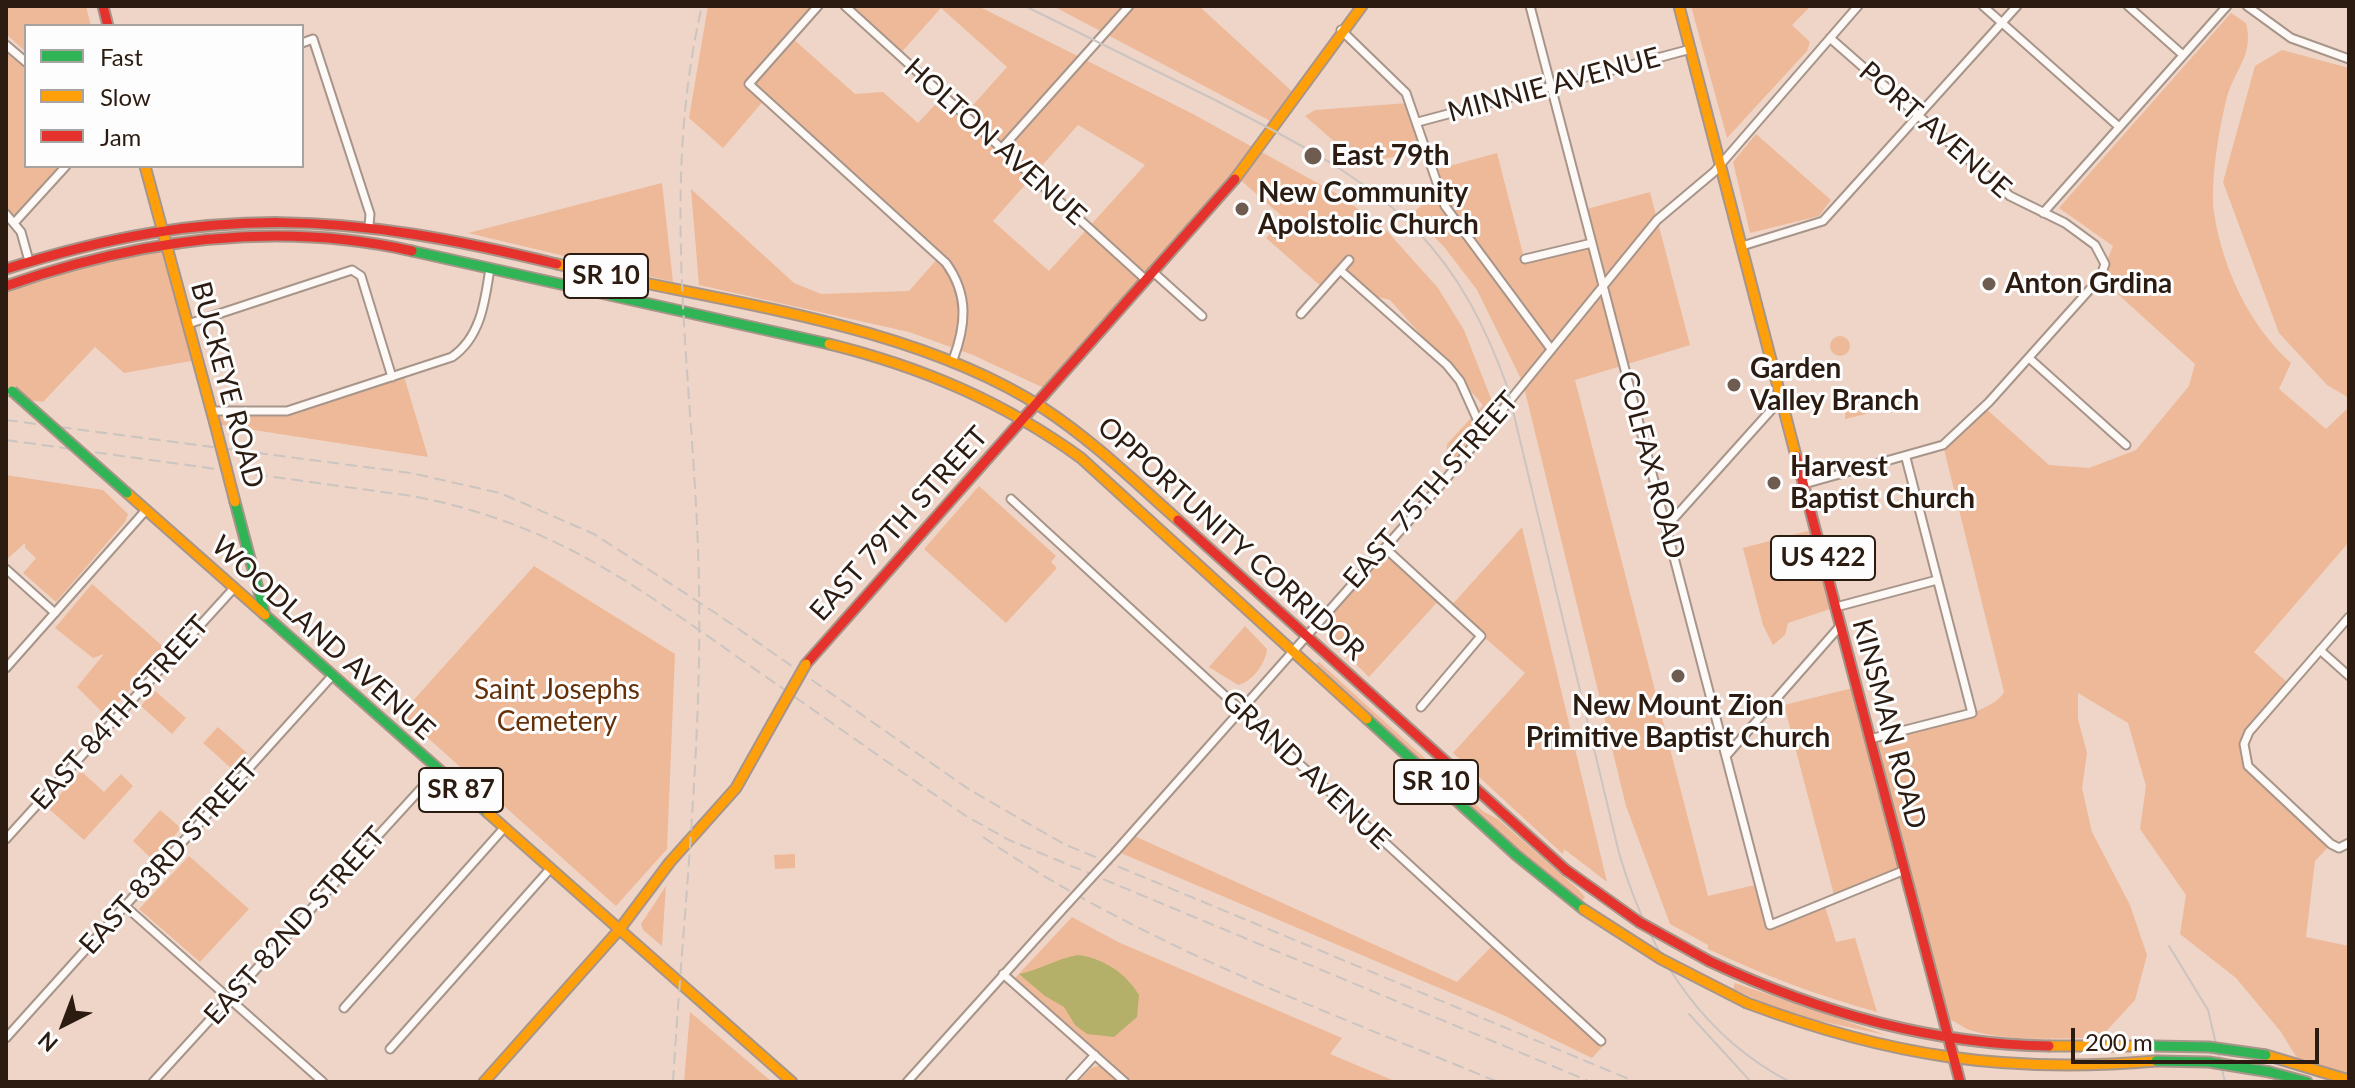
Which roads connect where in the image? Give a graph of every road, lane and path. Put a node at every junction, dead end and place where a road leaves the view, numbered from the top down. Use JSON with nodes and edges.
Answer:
{"nodes":[{"id":1,"x":818,"y":6,"type":"edge"},
{"id":2,"x":845,"y":6,"type":"edge"},
{"id":3,"x":1129,"y":6,"type":"edge"},
{"id":4,"x":1362,"y":6,"type":"edge"},
{"id":5,"x":1530,"y":6,"type":"edge"},
{"id":6,"x":1679,"y":6,"type":"edge"},
{"id":7,"x":1858,"y":6,"type":"edge"},
{"id":8,"x":1983,"y":6,"type":"edge"},
{"id":9,"x":2017,"y":6,"type":"edge"},
{"id":10,"x":2128,"y":6,"type":"edge"},
{"id":11,"x":2227,"y":6,"type":"edge"},
{"id":12,"x":2247,"y":6,"type":"edge"},
{"id":13,"x":2002,"y":23,"type":"junction"},
{"id":14,"x":1341,"y":30,"type":"junction"},
{"id":15,"x":1830,"y":38,"type":"junction"},
{"id":16,"x":304,"y":42,"type":"edge"},
{"id":17,"x":6,"y":45,"type":"edge"},
{"id":18,"x":1691,"y":49,"type":"junction"},
{"id":19,"x":2183,"y":55,"type":"junction"},
{"id":20,"x":2349,"y":59,"type":"edge"},
{"id":21,"x":24,"y":60,"type":"edge"},
{"id":22,"x":1551,"y":86,"type":"junction"},
{"id":23,"x":1918,"y":116,"type":"junction"},
{"id":24,"x":1418,"y":122,"type":"junction"},
{"id":25,"x":2118,"y":126,"type":"junction"},
{"id":26,"x":1002,"y":148,"type":"junction"},
{"id":27,"x":1720,"y":164,"type":"junction"},
{"id":28,"x":64,"y":168,"type":"edge"},
{"id":29,"x":146,"y":168,"type":"edge"},
{"id":30,"x":2043,"y":213,"type":"junction"},
{"id":31,"x":6,"y":214,"type":"edge"},
{"id":32,"x":15,"y":222,"type":"junction"},
{"id":33,"x":369,"y":226,"type":"junction"},
{"id":34,"x":162,"y":228,"type":"junction"},
{"id":35,"x":1592,"y":243,"type":"junction"},
{"id":36,"x":166,"y":244,"type":"junction"},
{"id":37,"x":1742,"y":246,"type":"junction"},
{"id":38,"x":1525,"y":259,"type":"dead end"},
{"id":39,"x":1349,"y":260,"type":"dead end"},
{"id":40,"x":29,"y":261,"type":"junction"},
{"id":41,"x":490,"y":268,"type":"junction"},
{"id":42,"x":6,"y":269,"type":"edge"},
{"id":43,"x":1340,"y":270,"type":"junction"},
{"id":44,"x":1149,"y":275,"type":"junction"},
{"id":45,"x":1603,"y":285,"type":"junction"},
{"id":46,"x":6,"y":286,"type":"edge"},
{"id":47,"x":1301,"y":314,"type":"dead end"},
{"id":48,"x":1202,"y":316,"type":"dead end"},
{"id":49,"x":188,"y":324,"type":"junction"},
{"id":50,"x":1551,"y":349,"type":"junction"},
{"id":51,"x":2029,"y":358,"type":"junction"},
{"id":52,"x":953,"y":360,"type":"junction"},
{"id":53,"x":392,"y":377,"type":"junction"},
{"id":54,"x":9,"y":388,"type":"edge"},
{"id":55,"x":1781,"y":399,"type":"junction"},
{"id":56,"x":1036,"y":403,"type":"junction"},
{"id":57,"x":211,"y":411,"type":"junction"},
{"id":58,"x":1024,"y":416,"type":"junction"},
{"id":59,"x":1483,"y":432,"type":"junction"},
{"id":60,"x":2126,"y":445,"type":"dead end"},
{"id":61,"x":1906,"y":458,"type":"junction"},
{"id":62,"x":1804,"y":484,"type":"junction"},
{"id":63,"x":1011,"y":499,"type":"dead end"},
{"id":64,"x":146,"y":510,"type":"junction"},
{"id":65,"x":1667,"y":526,"type":"junction"},
{"id":66,"x":1385,"y":548,"type":"junction"},
{"id":67,"x":6,"y":569,"type":"edge"},
{"id":68,"x":1937,"y":580,"type":"junction"},
{"id":69,"x":234,"y":588,"type":"junction"},
{"id":70,"x":1836,"y":607,"type":"junction"},
{"id":71,"x":55,"y":613,"type":"junction"},
{"id":72,"x":265,"y":615,"type":"junction"},
{"id":73,"x":2349,"y":617,"type":"edge"},
{"id":74,"x":1841,"y":625,"type":"junction"},
{"id":75,"x":1306,"y":635,"type":"junction"},
{"id":76,"x":1293,"y":649,"type":"junction"},
{"id":77,"x":2320,"y":650,"type":"junction"},
{"id":78,"x":6,"y":668,"type":"edge"},
{"id":79,"x":332,"y":676,"type":"junction"},
{"id":80,"x":2349,"y":676,"type":"edge"},
{"id":81,"x":1421,"y":707,"type":"dead end"},
{"id":82,"x":1240,"y":709,"type":"junction"},
{"id":83,"x":1870,"y":739,"type":"junction"},
{"id":84,"x":1726,"y":756,"type":"junction"},
{"id":85,"x":438,"y":770,"type":"junction"},
{"id":86,"x":504,"y":828,"type":"junction"},
{"id":87,"x":6,"y":839,"type":"edge"},
{"id":88,"x":2349,"y":843,"type":"edge"},
{"id":89,"x":550,"y":869,"type":"junction"},
{"id":90,"x":1905,"y":870,"type":"junction"},
{"id":91,"x":125,"y":906,"type":"junction"},
{"id":92,"x":619,"y":930,"type":"junction"},
{"id":93,"x":1003,"y":974,"type":"junction"},
{"id":94,"x":229,"y":998,"type":"junction"},
{"id":95,"x":344,"y":1008,"type":"dead end"},
{"id":96,"x":6,"y":1038,"type":"edge"},
{"id":97,"x":1950,"y":1039,"type":"junction"},
{"id":98,"x":1601,"y":1041,"type":"dead end"},
{"id":99,"x":390,"y":1049,"type":"dead end"},
{"id":100,"x":1095,"y":1055,"type":"junction"},
{"id":101,"x":1955,"y":1058,"type":"junction"},
{"id":102,"x":2349,"y":1080,"type":"edge"},
{"id":103,"x":153,"y":1082,"type":"edge"},
{"id":104,"x":323,"y":1082,"type":"edge"},
{"id":105,"x":484,"y":1082,"type":"edge"},
{"id":106,"x":792,"y":1082,"type":"edge"},
{"id":107,"x":907,"y":1082,"type":"edge"},
{"id":108,"x":1070,"y":1082,"type":"edge"},
{"id":109,"x":1125,"y":1082,"type":"edge"},
{"id":110,"x":1960,"y":1082,"type":"edge"},
{"id":111,"x":2307,"y":1082,"type":"edge"}],
"edges":[{"from":1,"to":52,"type":"street"},
{"from":2,"to":26,"type":"street","name":"HOLTON AVENUE"},
{"from":3,"to":26,"type":"street"},
{"from":4,"to":14,"type":"main road","name":"EAST 79TH STREET"},
{"from":5,"to":22,"type":"street","name":"COLFAX ROAD"},
{"from":6,"to":18,"type":"main road","name":"KINSMAN ROAD","number":"US 422"},
{"from":7,"to":15,"type":"street","name":"EAST 75TH STREET"},
{"from":8,"to":13,"type":"street"},
{"from":9,"to":13,"type":"street"},
{"from":10,"to":19,"type":"street"},
{"from":11,"to":19,"type":"street"},
{"from":12,"to":20,"type":"street"},
{"from":13,"to":23,"type":"street"},
{"from":13,"to":25,"type":"street"},
{"from":14,"to":24,"type":"street"},
{"from":14,"to":44,"type":"main road","name":"EAST 79TH STREET"},
{"from":15,"to":23,"type":"street","name":"PORT AVENUE"},
{"from":15,"to":27,"type":"street","name":"EAST 75TH STREET"},
{"from":16,"to":33,"type":"street"},
{"from":17,"to":21,"type":"street"},
{"from":18,"to":22,"type":"street","name":"MINNIE AVENUE"},
{"from":18,"to":27,"type":"main road","name":"KINSMAN ROAD","number":"US 422"},
{"from":19,"to":25,"type":"street"},
{"from":22,"to":24,"type":"street","name":"MINNIE AVENUE"},
{"from":22,"to":35,"type":"street","name":"COLFAX ROAD"},
{"from":23,"to":30,"type":"street","name":"PORT AVENUE"},
{"from":23,"to":37,"type":"street"},
{"from":24,"to":50,"type":"street"},
{"from":25,"to":30,"type":"street"},
{"from":26,"to":44,"type":"street","name":"HOLTON AVENUE"},
{"from":27,"to":37,"type":"main road","name":"KINSMAN ROAD","number":"US 422"},
{"from":27,"to":45,"type":"street","name":"EAST 75TH STREET"},
{"from":28,"to":32,"type":"street"},
{"from":29,"to":34,"type":"main road","name":"BUCKEYE ROAD"},
{"from":30,"to":51,"type":"street","name":"PORT AVENUE"},
{"from":31,"to":32,"type":"street"},
{"from":32,"to":40,"type":"street"},
{"from":33,"to":34,"type":"main road","name":"OPPORTUNITY CORRIDOR","number":"SR 10"},
{"from":33,"to":52,"type":"main road","name":"OPPORTUNITY CORRIDOR","number":"SR 10"},
{"from":34,"to":36,"type":"main road","name":"BUCKEYE ROAD"},
{"from":34,"to":40,"type":"main road","name":"OPPORTUNITY CORRIDOR","number":"SR 10"},
{"from":35,"to":38,"type":"street"},
{"from":35,"to":45,"type":"street","name":"COLFAX ROAD"},
{"from":36,"to":41,"type":"main road","name":"OPPORTUNITY CORRIDOR","number":"SR 10"},
{"from":36,"to":46,"type":"main road","name":"OPPORTUNITY CORRIDOR","number":"SR 10"},
{"from":36,"to":49,"type":"main road","name":"BUCKEYE ROAD"},
{"from":37,"to":55,"type":"main road","name":"KINSMAN ROAD","number":"US 422"},
{"from":39,"to":43,"type":"street"},
{"from":40,"to":42,"type":"main road","name":"OPPORTUNITY CORRIDOR","number":"SR 10"},
{"from":41,"to":53,"type":"street"},
{"from":41,"to":58,"type":"main road","name":"OPPORTUNITY CORRIDOR","number":"SR 10"},
{"from":43,"to":47,"type":"street"},
{"from":43,"to":59,"type":"street"},
{"from":44,"to":48,"type":"street","name":"HOLTON AVENUE"},
{"from":44,"to":56,"type":"main road","name":"EAST 79TH STREET"},
{"from":45,"to":50,"type":"street","name":"EAST 75TH STREET"},
{"from":45,"to":65,"type":"street","name":"COLFAX ROAD"},
{"from":49,"to":53,"type":"street"},
{"from":49,"to":57,"type":"main road","name":"BUCKEYE ROAD"},
{"from":50,"to":59,"type":"street","name":"EAST 75TH STREET"},
{"from":51,"to":60,"type":"street"},
{"from":51,"to":61,"type":"street"},
{"from":52,"to":56,"type":"main road","name":"OPPORTUNITY CORRIDOR","number":"SR 10"},
{"from":53,"to":57,"type":"street"},
{"from":54,"to":64,"type":"main road","name":"WOODLAND AVENUE","bridge":true},
{"from":55,"to":62,"type":"main road","name":"KINSMAN ROAD","number":"US 422"},
{"from":55,"to":65,"type":"street"},
{"from":56,"to":58,"type":"main road","name":"EAST 79TH STREET"},
{"from":56,"to":75,"type":"main road","name":"OPPORTUNITY CORRIDOR","number":"SR 10"},
{"from":57,"to":72,"type":"main road","name":"BUCKEYE ROAD","bridge":true},
{"from":58,"to":76,"type":"main road","name":"OPPORTUNITY CORRIDOR","number":"SR 10"},
{"from":58,"to":92,"type":"main road","name":"EAST 79TH STREET","bridge":true},
{"from":59,"to":66,"type":"street","name":"EAST 75TH STREET"},
{"from":61,"to":62,"type":"street"},
{"from":61,"to":68,"type":"street"},
{"from":62,"to":70,"type":"main road","name":"KINSMAN ROAD","number":"US 422"},
{"from":63,"to":82,"type":"street","name":"GRAND AVENUE"},
{"from":64,"to":69,"type":"main road","name":"WOODLAND AVENUE"},
{"from":64,"to":71,"type":"street"},
{"from":65,"to":84,"type":"street","name":"COLFAX ROAD"},
{"from":66,"to":75,"type":"street","name":"EAST 75TH STREET"},
{"from":66,"to":81,"type":"street"},
{"from":67,"to":71,"type":"street"},
{"from":68,"to":70,"type":"street"},
{"from":68,"to":83,"type":"street"},
{"from":69,"to":72,"type":"main road","name":"WOODLAND AVENUE"},
{"from":69,"to":87,"type":"street","name":"EAST 84TH STREET"},
{"from":70,"to":74,"type":"main road","name":"KINSMAN ROAD","number":"US 422"},
{"from":71,"to":78,"type":"street"},
{"from":72,"to":79,"type":"main road","name":"WOODLAND AVENUE","number":"SR 87"},
{"from":73,"to":77,"type":"street"},
{"from":74,"to":83,"type":"main road","name":"KINSMAN ROAD","number":"US 422"},
{"from":74,"to":84,"type":"street"},
{"from":75,"to":76,"type":"street","name":"EAST 75TH STREET"},
{"from":75,"to":97,"type":"main road","name":"OPPORTUNITY CORRIDOR","number":"SR 10","bridge":true},
{"from":76,"to":82,"type":"street","name":"EAST 75TH STREET"},
{"from":76,"to":101,"type":"main road","name":"OPPORTUNITY CORRIDOR","number":"SR 10","bridge":true},
{"from":77,"to":80,"type":"street"},
{"from":77,"to":88,"type":"street"},
{"from":79,"to":85,"type":"main road","name":"WOODLAND AVENUE","number":"SR 87"},
{"from":79,"to":91,"type":"street","name":"EAST 83RD STREET"},
{"from":82,"to":93,"type":"street","name":"EAST 75TH STREET","bridge":true},
{"from":82,"to":98,"type":"street","name":"GRAND AVENUE"},
{"from":83,"to":90,"type":"main road","name":"KINSMAN ROAD","number":"US 422"},
{"from":84,"to":90,"type":"street","name":"COLFAX ROAD"},
{"from":85,"to":86,"type":"main road","name":"WOODLAND AVENUE","number":"SR 87"},
{"from":85,"to":94,"type":"street","name":"EAST 82ND STREET"},
{"from":86,"to":89,"type":"main road","name":"WOODLAND AVENUE","number":"SR 87"},
{"from":86,"to":95,"type":"street"},
{"from":89,"to":92,"type":"main road","name":"WOODLAND AVENUE","number":"SR 87"},
{"from":89,"to":99,"type":"street"},
{"from":90,"to":97,"type":"main road","name":"KINSMAN ROAD","number":"US 422"},
{"from":91,"to":94,"type":"street"},
{"from":91,"to":96,"type":"street","name":"EAST 83RD STREET"},
{"from":92,"to":105,"type":"main road","name":"EAST 79TH STREET"},
{"from":92,"to":106,"type":"main road","name":"WOODLAND AVENUE","number":"SR 87"},
{"from":93,"to":100,"type":"street"},
{"from":93,"to":107,"type":"street","name":"EAST 75TH STREET"},
{"from":94,"to":103,"type":"street","name":"EAST 82ND STREET"},
{"from":94,"to":104,"type":"street"},
{"from":97,"to":101,"type":"main road","name":"KINSMAN ROAD","number":"US 422"},
{"from":97,"to":102,"type":"main road","name":"OPPORTUNITY CORRIDOR","number":"SR 10","bridge":true},
{"from":100,"to":108,"type":"street"},
{"from":100,"to":109,"type":"street"},
{"from":101,"to":110,"type":"main road","name":"KINSMAN ROAD","number":"US 422"},
{"from":101,"to":111,"type":"main road","name":"OPPORTUNITY CORRIDOR","number":"SR 10","bridge":true}]}
